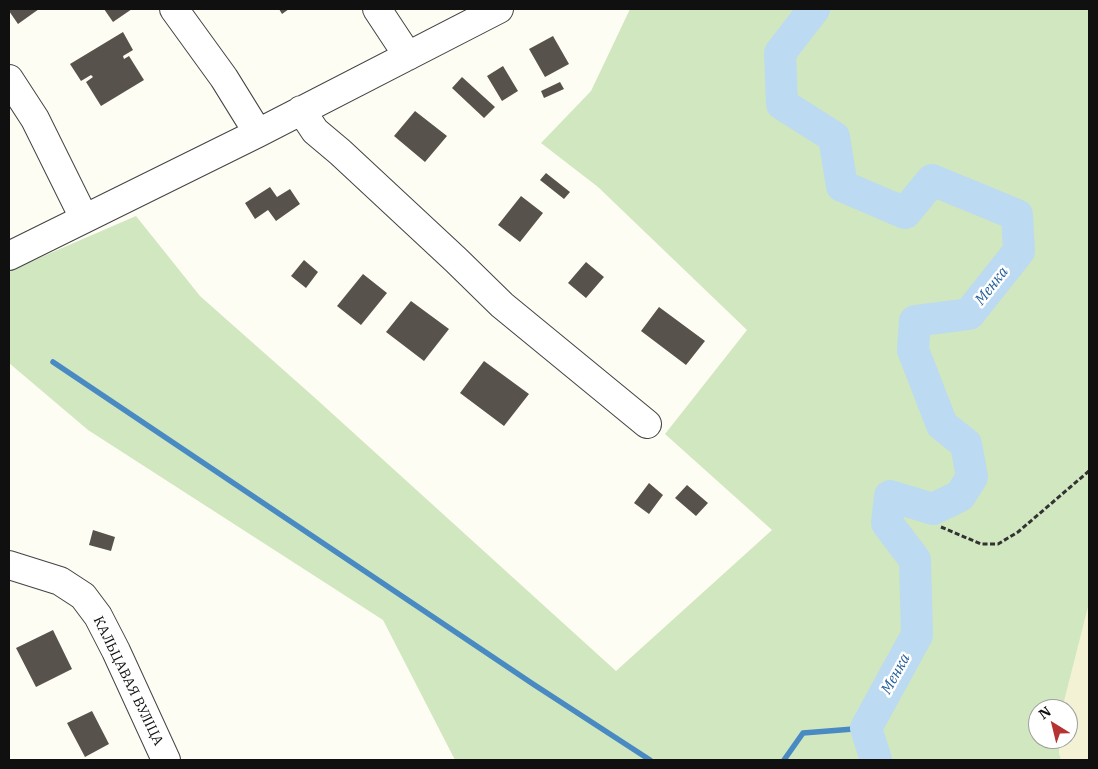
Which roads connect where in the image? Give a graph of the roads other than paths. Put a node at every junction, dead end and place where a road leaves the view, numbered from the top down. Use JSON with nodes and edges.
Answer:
{"nodes":[{"id":1,"x":174,"y":9,"type":"edge"},
{"id":2,"x":377,"y":9,"type":"edge"},
{"id":3,"x":500,"y":9,"type":"edge"},
{"id":4,"x":408,"y":56,"type":"junction"},
{"id":5,"x":9,"y":79,"type":"edge"},
{"id":6,"x":301,"y":110,"type":"junction"},
{"id":7,"x":258,"y":132,"type":"junction"},
{"id":8,"x":84,"y":218,"type":"junction"},
{"id":9,"x":9,"y":256,"type":"edge"},
{"id":10,"x":647,"y":424,"type":"dead end"},
{"id":11,"x":9,"y":565,"type":"edge"},
{"id":12,"x":166,"y":760,"type":"edge"}],
"edges":[{"from":1,"to":7,"type":"street"},
{"from":2,"to":4,"type":"street"},
{"from":3,"to":4,"type":"street"},
{"from":4,"to":6,"type":"street"},
{"from":5,"to":8,"type":"street"},
{"from":6,"to":7,"type":"street"},
{"from":6,"to":10,"type":"street"},
{"from":7,"to":8,"type":"street"},
{"from":8,"to":9,"type":"street"},
{"from":11,"to":12,"type":"street","name":"КАЛЬЦАВАЯ ВУЛІЦА"}]}
